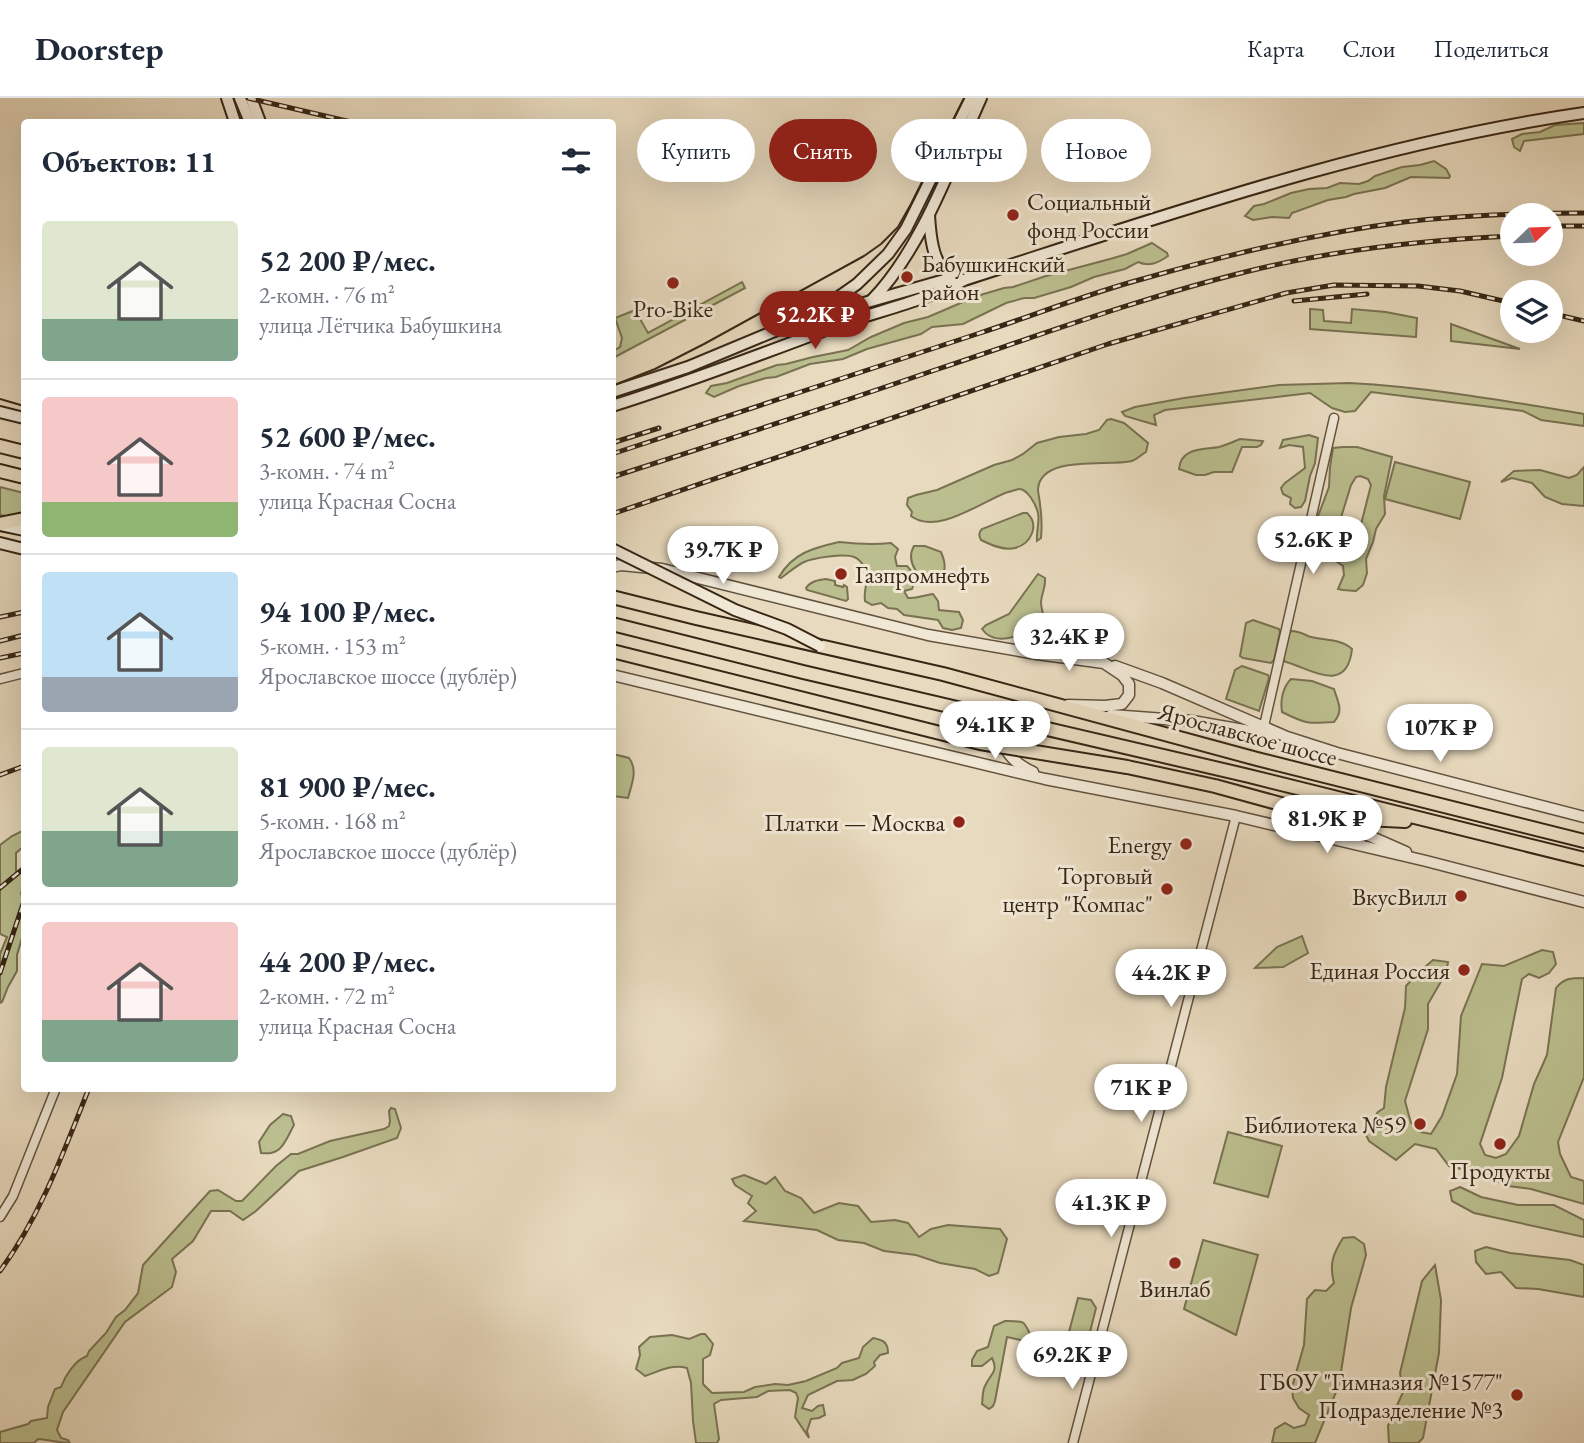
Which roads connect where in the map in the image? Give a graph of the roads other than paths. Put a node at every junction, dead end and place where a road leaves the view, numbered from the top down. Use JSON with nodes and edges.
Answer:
{"nodes":[{"id":1,"x":227,"y":98,"type":"edge"},
{"id":2,"x":240,"y":98,"type":"edge"},
{"id":3,"x":251,"y":98,"type":"edge"},
{"id":4,"x":971,"y":98,"type":"edge"},
{"id":5,"x":981,"y":98,"type":"edge"},
{"id":6,"x":1584,"y":113,"type":"edge"},
{"id":7,"x":233,"y":119,"type":"edge"},
{"id":8,"x":249,"y":119,"type":"edge"},
{"id":9,"x":259,"y":119,"type":"edge"},
{"id":10,"x":929,"y":213,"type":"junction"},
{"id":11,"x":964,"y":280,"type":"junction"},
{"id":12,"x":874,"y":299,"type":"junction"},
{"id":13,"x":794,"y":323,"type":"junction"},
{"id":14,"x":839,"y":325,"type":"junction"},
{"id":15,"x":616,"y":392,"type":"edge"},
{"id":16,"x":616,"y":405,"type":"edge"},
{"id":17,"x":0,"y":412,"type":"edge"},
{"id":18,"x":21,"y":417,"type":"edge"},
{"id":19,"x":1334,"y":418,"type":"dead end"},
{"id":20,"x":0,"y":446,"type":"edge"},
{"id":21,"x":21,"y":451,"type":"edge"},
{"id":22,"x":0,"y":472,"type":"edge"},
{"id":23,"x":20,"y":476,"type":"edge"},
{"id":24,"x":21,"y":520,"type":"edge"},
{"id":25,"x":0,"y":525,"type":"edge"},
{"id":26,"x":21,"y":529,"type":"edge"},
{"id":27,"x":0,"y":543,"type":"edge"},
{"id":28,"x":21,"y":548,"type":"edge"},
{"id":29,"x":616,"y":552,"type":"edge"},
{"id":30,"x":616,"y":566,"type":"edge"},
{"id":31,"x":616,"y":598,"type":"edge"},
{"id":32,"x":616,"y":625,"type":"edge"},
{"id":33,"x":820,"y":646,"type":"junction"},
{"id":34,"x":616,"y":652,"type":"edge"},
{"id":35,"x":1104,"y":663,"type":"junction"},
{"id":36,"x":21,"y":674,"type":"edge"},
{"id":37,"x":616,"y":676,"type":"edge"},
{"id":38,"x":0,"y":679,"type":"edge"},
{"id":39,"x":1056,"y":705,"type":"junction"},
{"id":40,"x":965,"y":710,"type":"junction"},
{"id":41,"x":1084,"y":713,"type":"junction"},
{"id":42,"x":1264,"y":726,"type":"junction"},
{"id":43,"x":1287,"y":737,"type":"junction"},
{"id":44,"x":1045,"y":779,"type":"junction"},
{"id":45,"x":1236,"y":816,"type":"junction"},
{"id":46,"x":1328,"y":817,"type":"junction"},
{"id":47,"x":1584,"y":817,"type":"edge"},
{"id":48,"x":1433,"y":822,"type":"junction"},
{"id":49,"x":1584,"y":841,"type":"edge"},
{"id":50,"x":1584,"y":859,"type":"edge"},
{"id":51,"x":1426,"y":861,"type":"junction"},
{"id":52,"x":1584,"y":902,"type":"edge"},
{"id":53,"x":54,"y":1092,"type":"edge"},
{"id":54,"x":0,"y":1217,"type":"edge"},
{"id":55,"x":1073,"y":1443,"type":"edge"}],
"edges":[{"from":1,"to":7,"type":"main road"},
{"from":2,"to":8,"type":"main road"},
{"from":3,"to":9,"type":"main road"},
{"from":4,"to":13,"type":"main road"},
{"from":5,"to":10,"type":"main road"},
{"from":6,"to":11,"type":"main road"},
{"from":10,"to":11,"type":"main road"},
{"from":10,"to":12,"type":"main road"},
{"from":11,"to":12,"type":"main road"},
{"from":11,"to":14,"type":"main road"},
{"from":12,"to":13,"type":"main road"},
{"from":12,"to":14,"type":"main road"},
{"from":13,"to":15,"type":"main road"},
{"from":14,"to":16,"type":"main road"},
{"from":17,"to":18,"type":"main road"},
{"from":19,"to":42,"type":"street"},
{"from":20,"to":21,"type":"main road"},
{"from":22,"to":23,"type":"main road"},
{"from":24,"to":25,"type":"main road"},
{"from":25,"to":26,"type":"main road"},
{"from":27,"to":28,"type":"main road"},
{"from":29,"to":33,"type":"main road","bridge":true},
{"from":30,"to":35,"type":"street"},
{"from":31,"to":33,"type":"main road","name":"Ярославское шоссе","bridge":true},
{"from":32,"to":40,"type":"main road","name":"Ярославское шоссе"},
{"from":33,"to":39,"type":"main road","name":"Ярославское шоссе"},
{"from":34,"to":46,"type":"main road","bridge":true},
{"from":35,"to":39,"type":"street"},
{"from":35,"to":42,"type":"street"},
{"from":36,"to":38,"type":"street"},
{"from":37,"to":44,"type":"street"},
{"from":39,"to":41,"type":"main road","name":"Ярославское шоссе"},
{"from":40,"to":44,"type":"street"},
{"from":40,"to":48,"type":"main road","name":"Ярославское шоссе"},
{"from":41,"to":43,"type":"street"},
{"from":41,"to":49,"type":"main road","name":"Ярославское шоссе"},
{"from":42,"to":43,"type":"street"},
{"from":43,"to":47,"type":"street"},
{"from":44,"to":45,"type":"street"},
{"from":45,"to":51,"type":"street"},
{"from":45,"to":55,"type":"street"},
{"from":46,"to":48,"type":"main road"},
{"from":46,"to":51,"type":"street"},
{"from":48,"to":50,"type":"main road","name":"Ярославское шоссе"},
{"from":51,"to":52,"type":"street"},
{"from":53,"to":54,"type":"street"}]}
